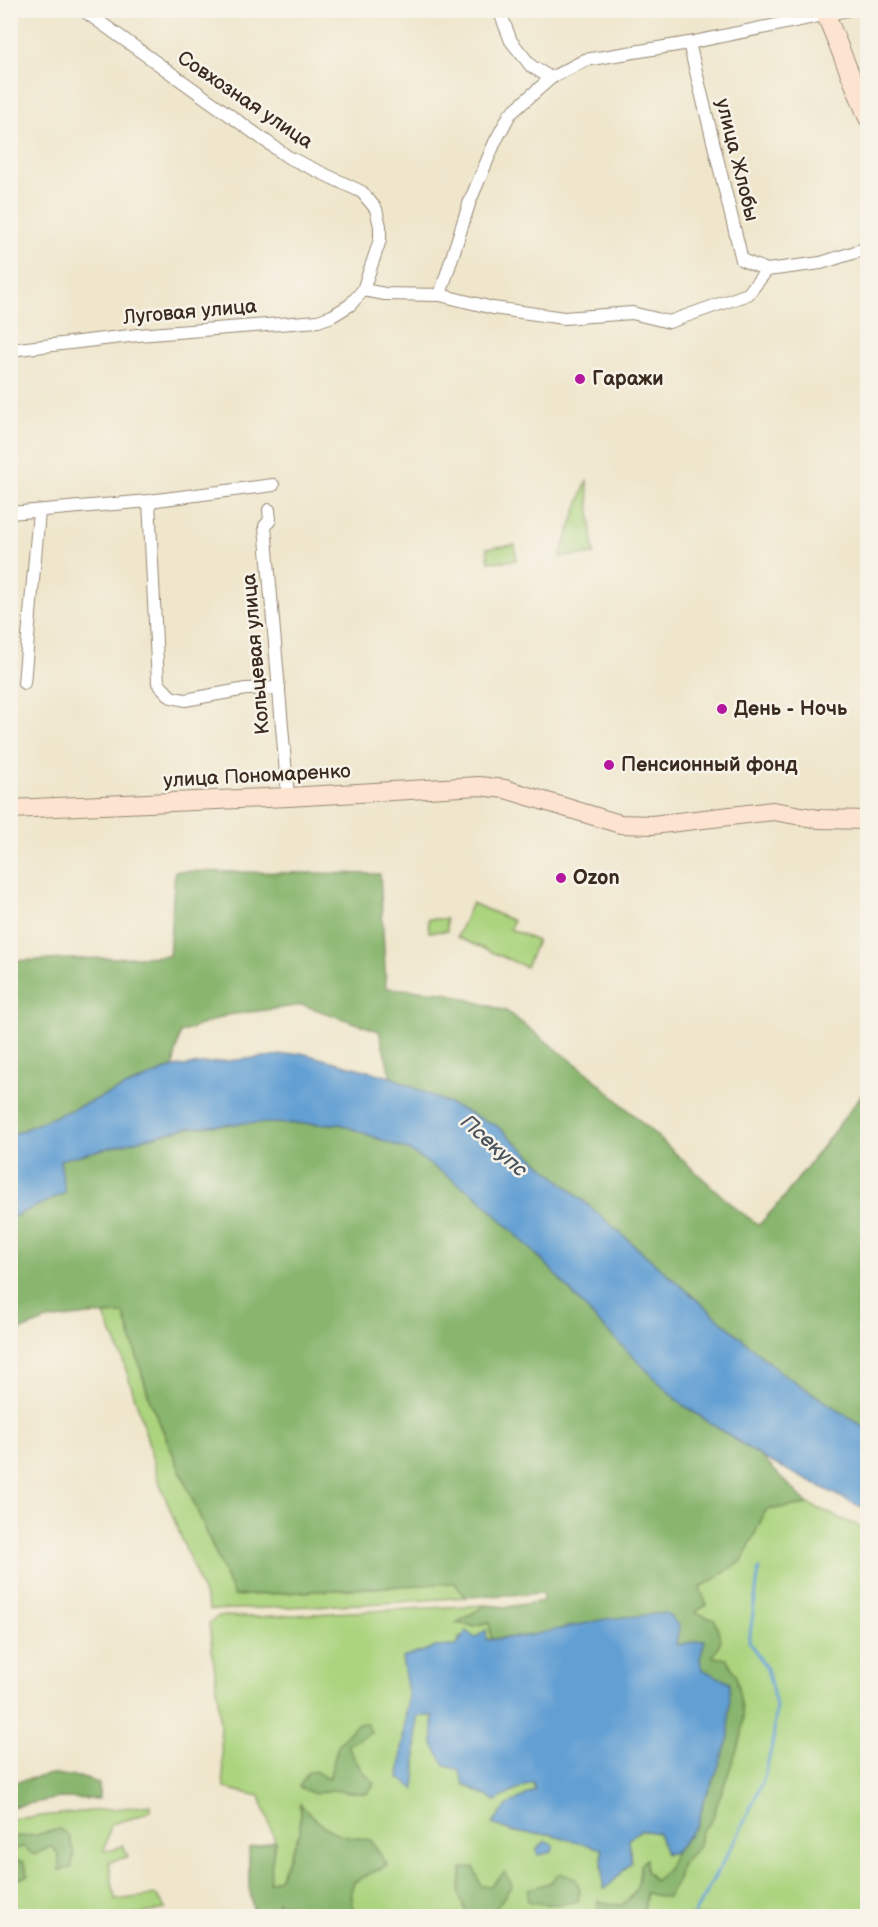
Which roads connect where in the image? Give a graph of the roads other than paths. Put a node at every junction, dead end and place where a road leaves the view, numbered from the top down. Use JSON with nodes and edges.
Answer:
{"nodes":[{"id":1,"x":83,"y":10,"type":"edge"},
{"id":2,"x":499,"y":10,"type":"edge"},
{"id":3,"x":848,"y":10,"type":"edge"},
{"id":4,"x":825,"y":12,"type":"edge"},
{"id":5,"x":688,"y":43,"type":"junction"},
{"id":6,"x":551,"y":78,"type":"junction"},
{"id":7,"x":867,"y":118,"type":"edge"},
{"id":8,"x":867,"y":248,"type":"edge"},
{"id":9,"x":768,"y":270,"type":"junction"},
{"id":10,"x":363,"y":290,"type":"junction"},
{"id":11,"x":440,"y":295,"type":"junction"},
{"id":12,"x":10,"y":350,"type":"edge"},
{"id":13,"x":273,"y":485,"type":"dead end"},
{"id":14,"x":149,"y":501,"type":"junction"},
{"id":15,"x":268,"y":510,"type":"dead end"},
{"id":16,"x":39,"y":512,"type":"junction"},
{"id":17,"x":10,"y":513,"type":"edge"},
{"id":18,"x":24,"y":683,"type":"dead end"},
{"id":19,"x":279,"y":688,"type":"junction"},
{"id":20,"x":288,"y":798,"type":"junction"},
{"id":21,"x":10,"y":809,"type":"edge"},
{"id":22,"x":867,"y":820,"type":"edge"}],
"edges":[{"from":1,"to":10,"type":"street","name":"Совхозная улица"},
{"from":2,"to":6,"type":"street"},
{"from":3,"to":4,"type":"street"},
{"from":4,"to":5,"type":"street"},
{"from":4,"to":7,"type":"street"},
{"from":5,"to":6,"type":"street"},
{"from":5,"to":9,"type":"street","name":"улица Жлобы"},
{"from":6,"to":11,"type":"street"},
{"from":8,"to":9,"type":"street"},
{"from":9,"to":11,"type":"street"},
{"from":10,"to":11,"type":"street"},
{"from":10,"to":12,"type":"street","name":"Луговая улица"},
{"from":13,"to":14,"type":"street"},
{"from":14,"to":16,"type":"street"},
{"from":14,"to":19,"type":"street"},
{"from":15,"to":19,"type":"street","name":"Кольцевая улица"},
{"from":16,"to":17,"type":"street"},
{"from":16,"to":18,"type":"street"},
{"from":19,"to":20,"type":"street","name":"Кольцевая улица"},
{"from":20,"to":21,"type":"street","name":"улица Пономаренко"},
{"from":20,"to":22,"type":"street","name":"улица Пономаренко"}]}
